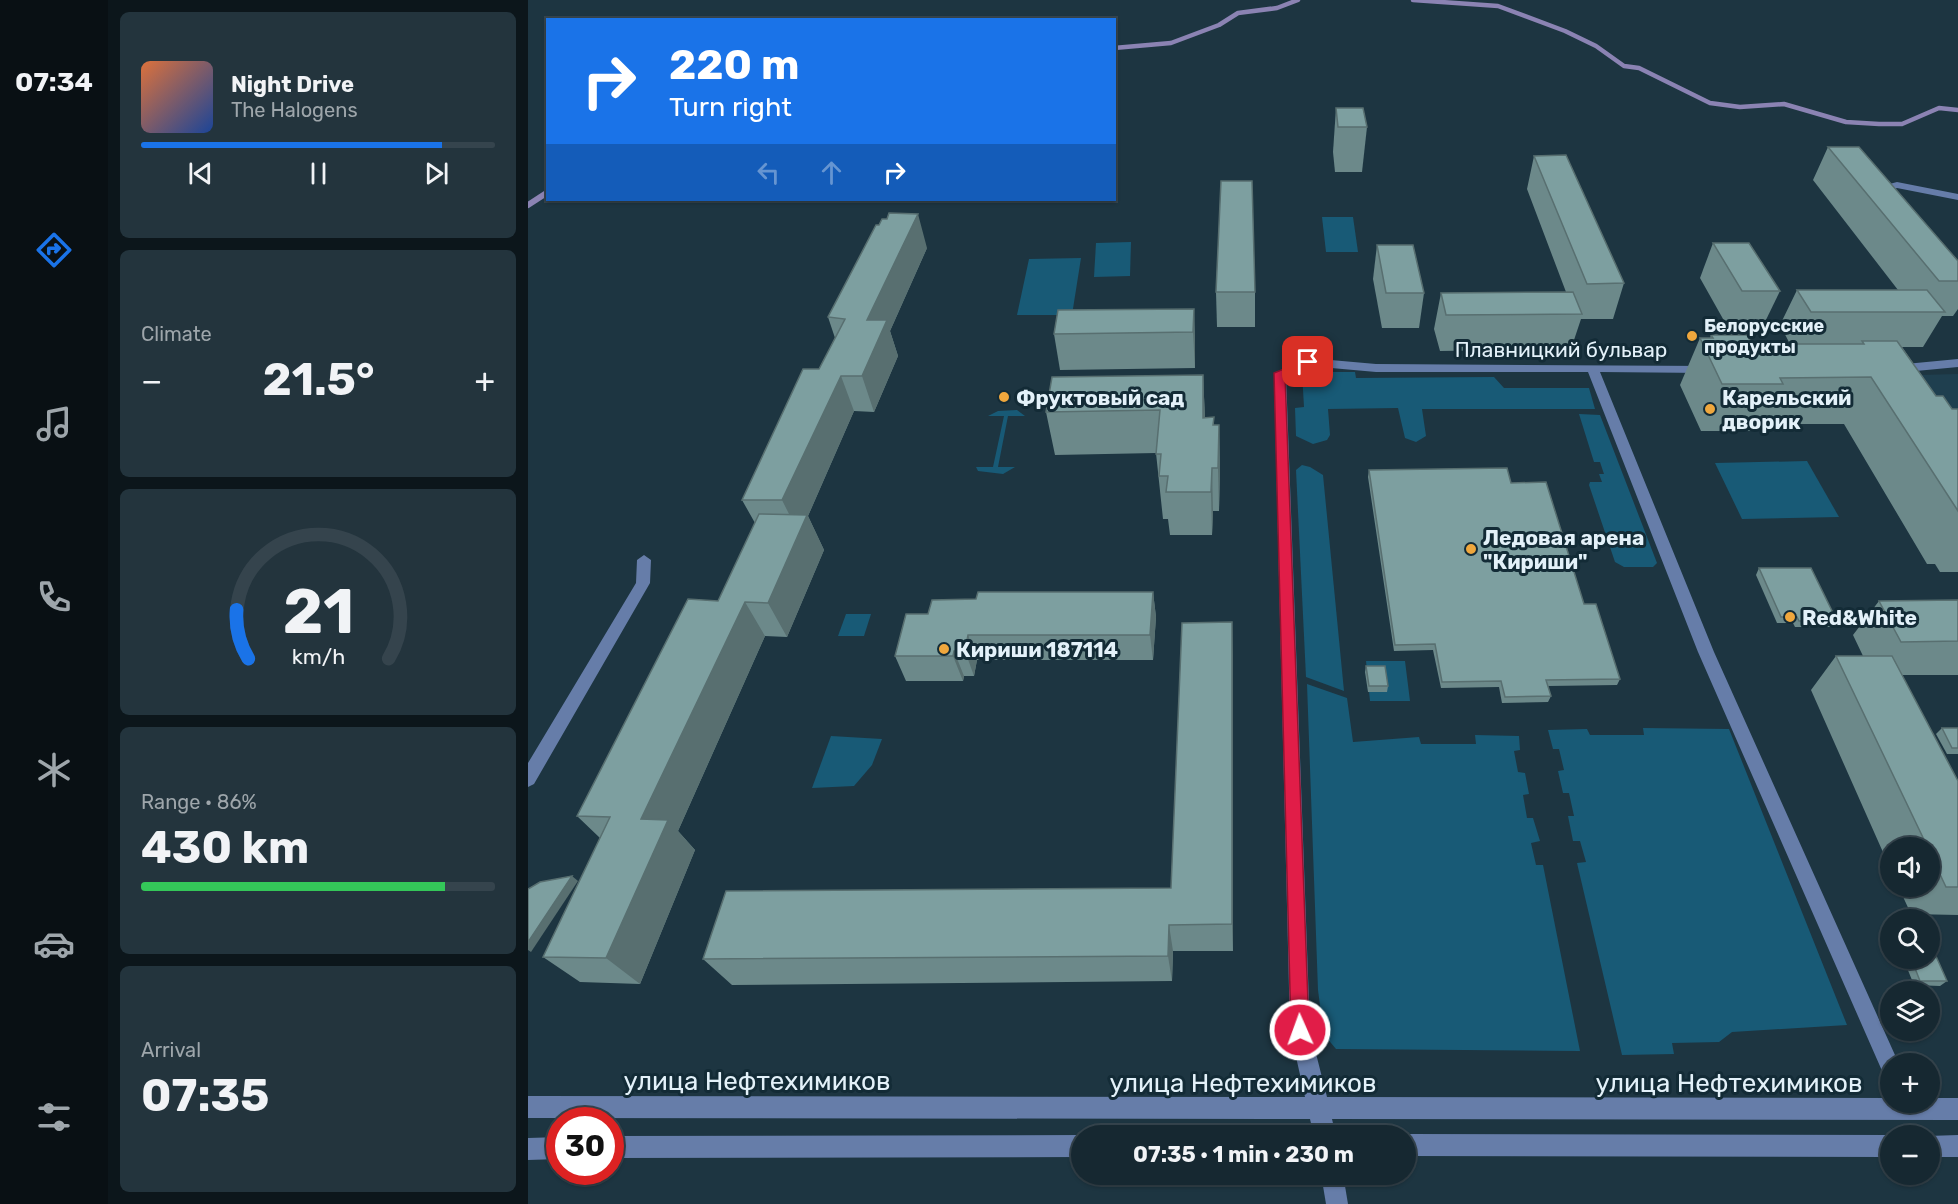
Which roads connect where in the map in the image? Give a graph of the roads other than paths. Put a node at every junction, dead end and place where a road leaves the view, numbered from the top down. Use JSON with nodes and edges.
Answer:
{"nodes":[{"id":1,"x":1958,"y":197,"type":"edge"},
{"id":2,"x":1897,"y":211,"type":"edge"},
{"id":3,"x":1958,"y":363,"type":"edge"},
{"id":4,"x":1724,"y":369,"type":"edge"},
{"id":5,"x":1882,"y":369,"type":"edge"},
{"id":6,"x":1593,"y":370,"type":"junction"},
{"id":7,"x":644,"y":560,"type":"dead end"},
{"id":8,"x":528,"y":779,"type":"edge"},
{"id":9,"x":1884,"y":1053,"type":"edge"},
{"id":10,"x":1880,"y":1106,"type":"edge"},
{"id":11,"x":528,"y":1107,"type":"edge"},
{"id":12,"x":1940,"y":1108,"type":"edge"},
{"id":13,"x":1958,"y":1109,"type":"edge"},
{"id":14,"x":1320,"y":1110,"type":"junction"},
{"id":15,"x":1322,"y":1125,"type":"edge"},
{"id":16,"x":1416,"y":1145,"type":"edge"},
{"id":17,"x":1071,"y":1146,"type":"edge"},
{"id":18,"x":1880,"y":1146,"type":"edge"},
{"id":19,"x":1940,"y":1146,"type":"edge"},
{"id":20,"x":1958,"y":1146,"type":"edge"},
{"id":21,"x":624,"y":1147,"type":"edge"},
{"id":22,"x":546,"y":1148,"type":"edge"},
{"id":23,"x":528,"y":1149,"type":"edge"},
{"id":24,"x":1334,"y":1185,"type":"edge"},
{"id":25,"x":1337,"y":1204,"type":"edge"}],
"edges":[{"from":1,"to":2,"type":"street"},
{"from":3,"to":5,"type":"street"},
{"from":4,"to":6,"type":"street","name":"Плавницкий бульвар"},
{"from":6,"to":9,"type":"street"},
{"from":6,"to":14,"type":"street","name":"Плавницкий бульвар"},
{"from":7,"to":8,"type":"street"},
{"from":10,"to":14,"type":"street","name":"улица Нефтехимиков"},
{"from":11,"to":14,"type":"street","name":"улица Нефтехимиков"},
{"from":12,"to":13,"type":"street","name":"улица Нефтехимиков"},
{"from":14,"to":15,"type":"street"},
{"from":16,"to":18,"type":"street"},
{"from":17,"to":21,"type":"street"},
{"from":19,"to":20,"type":"street"},
{"from":22,"to":23,"type":"street"},
{"from":24,"to":25,"type":"street"}]}
